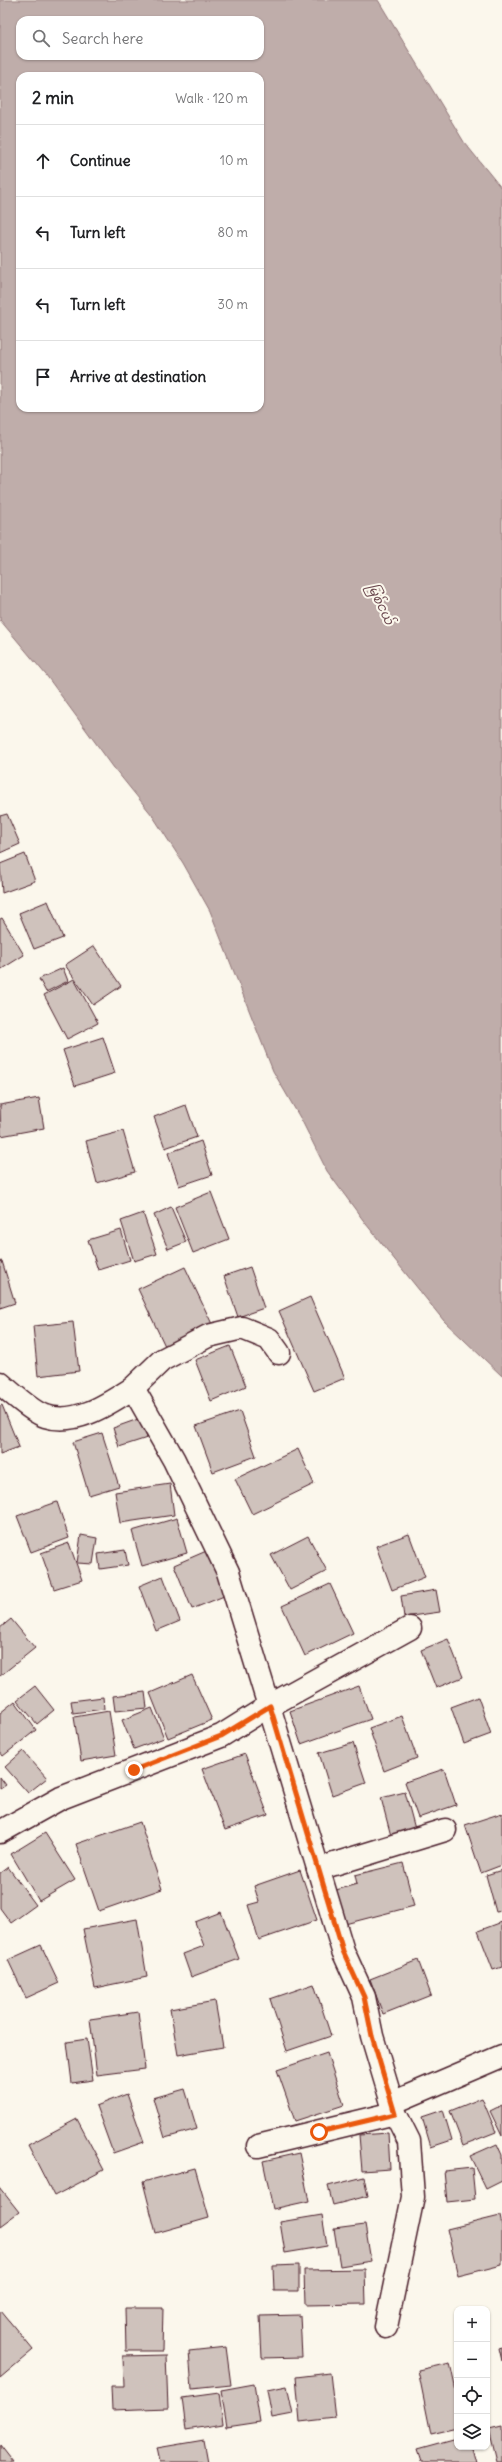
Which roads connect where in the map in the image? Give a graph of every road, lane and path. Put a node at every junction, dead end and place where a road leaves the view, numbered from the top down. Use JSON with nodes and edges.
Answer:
{"nodes":[{"id":1,"x":279,"y":1353,"type":"dead end"},
{"id":2,"x":0,"y":1382,"type":"edge"},
{"id":3,"x":133,"y":1388,"type":"junction"},
{"id":4,"x":410,"y":1628,"type":"dead end"},
{"id":5,"x":270,"y":1706,"type":"junction"},
{"id":6,"x":445,"y":1830,"type":"dead end"},
{"id":7,"x":0,"y":1832,"type":"edge"},
{"id":8,"x":318,"y":1869,"type":"junction"},
{"id":9,"x":502,"y":2056,"type":"edge"},
{"id":10,"x":394,"y":2108,"type":"junction"},
{"id":11,"x":258,"y":2146,"type":"dead end"},
{"id":12,"x":386,"y":2326,"type":"dead end"}],
"edges":[{"from":1,"to":3,"type":"street"},
{"from":2,"to":3,"type":"street"},
{"from":3,"to":5,"type":"street"},
{"from":4,"to":5,"type":"street"},
{"from":5,"to":7,"type":"street"},
{"from":5,"to":8,"type":"street"},
{"from":6,"to":8,"type":"street"},
{"from":8,"to":10,"type":"street"},
{"from":9,"to":10,"type":"street"},
{"from":10,"to":11,"type":"street"},
{"from":10,"to":12,"type":"street"}]}
